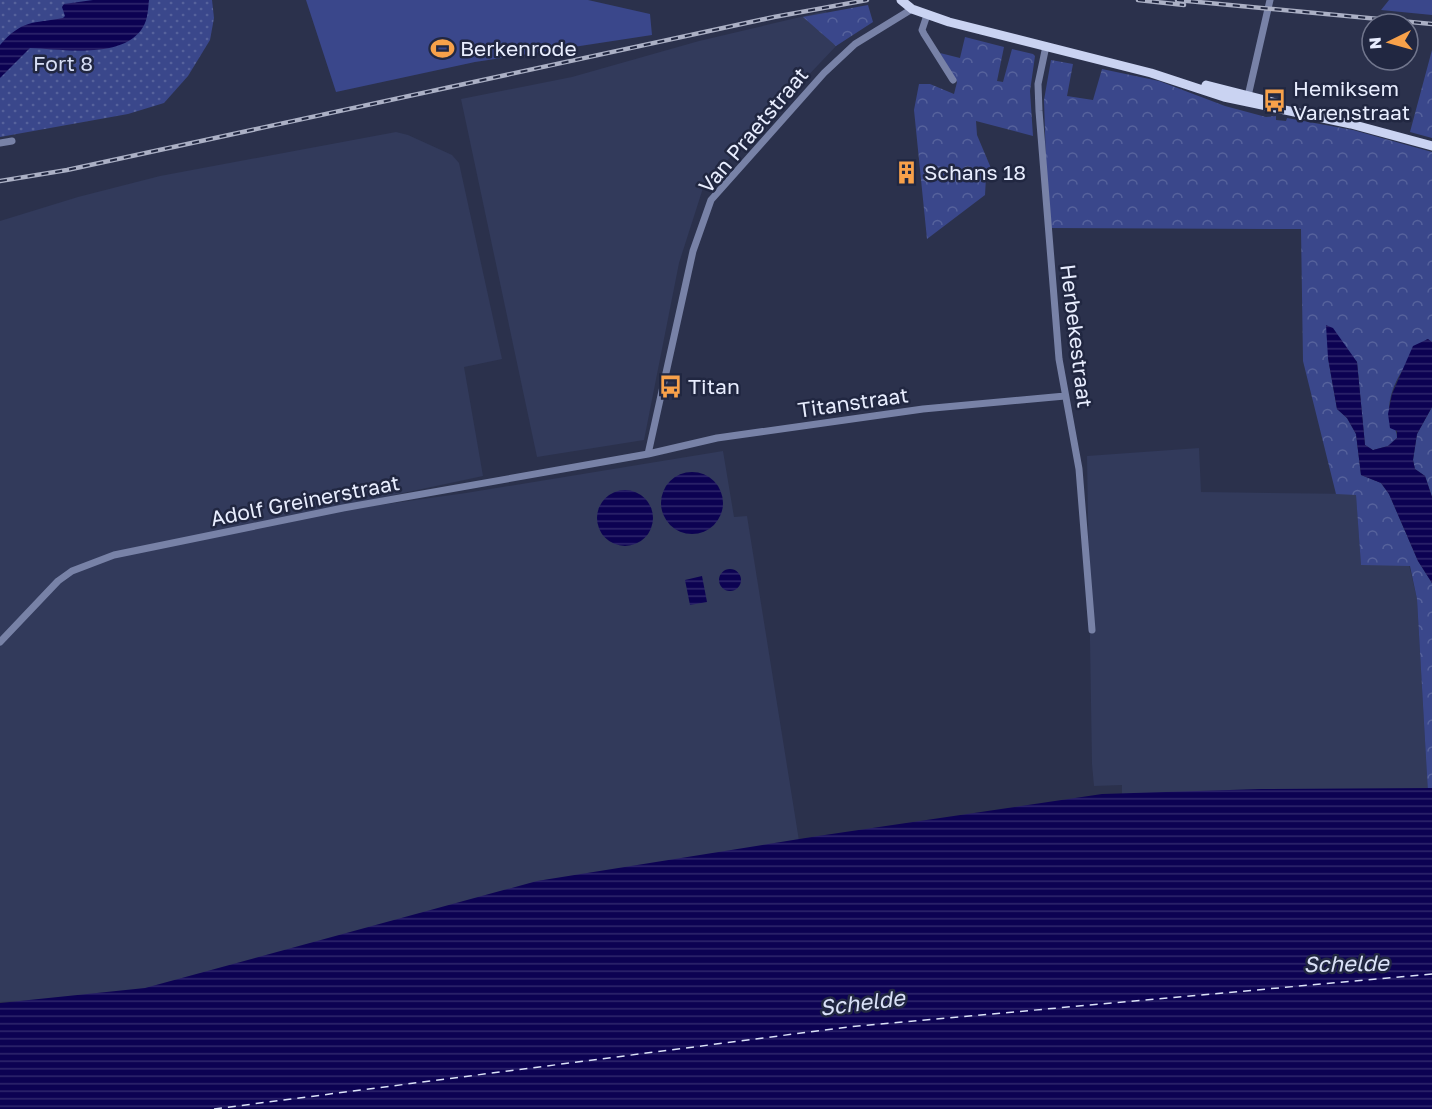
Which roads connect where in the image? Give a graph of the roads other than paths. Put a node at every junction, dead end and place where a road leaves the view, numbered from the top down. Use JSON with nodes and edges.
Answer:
{"nodes":[{"id":1,"x":901,"y":0,"type":"edge"},
{"id":2,"x":1270,"y":0,"type":"edge"},
{"id":3,"x":912,"y":9,"type":"junction"},
{"id":4,"x":927,"y":15,"type":"junction"},
{"id":5,"x":1046,"y":46,"type":"junction"},
{"id":6,"x":1151,"y":73,"type":"junction"},
{"id":7,"x":953,"y":80,"type":"dead end"},
{"id":8,"x":1248,"y":96,"type":"junction"},
{"id":9,"x":1351,"y":124,"type":"junction"},
{"id":10,"x":12,"y":141,"type":"dead end"},
{"id":11,"x":0,"y":143,"type":"edge"},
{"id":12,"x":1432,"y":146,"type":"edge"},
{"id":13,"x":1065,"y":396,"type":"junction"},
{"id":14,"x":648,"y":454,"type":"junction"},
{"id":15,"x":1092,"y":630,"type":"dead end"},
{"id":16,"x":0,"y":642,"type":"edge"}],
"edges":[{"from":1,"to":3,"type":"main road"},
{"from":2,"to":8,"type":"street"},
{"from":3,"to":4,"type":"main road"},
{"from":3,"to":14,"type":"street","name":"Van Praetstraat"},
{"from":4,"to":5,"type":"main road"},
{"from":4,"to":7,"type":"street"},
{"from":5,"to":6,"type":"main road"},
{"from":5,"to":13,"type":"street","name":"Herbekestraat"},
{"from":6,"to":8,"type":"main road"},
{"from":6,"to":9,"type":"main road"},
{"from":8,"to":9,"type":"main road"},
{"from":9,"to":12,"type":"main road"},
{"from":10,"to":11,"type":"street"},
{"from":13,"to":14,"type":"street","name":"Titanstraat"},
{"from":13,"to":15,"type":"street","name":"Herbekestraat"},
{"from":14,"to":16,"type":"street","name":"Adolf Greinerstraat"}]}
